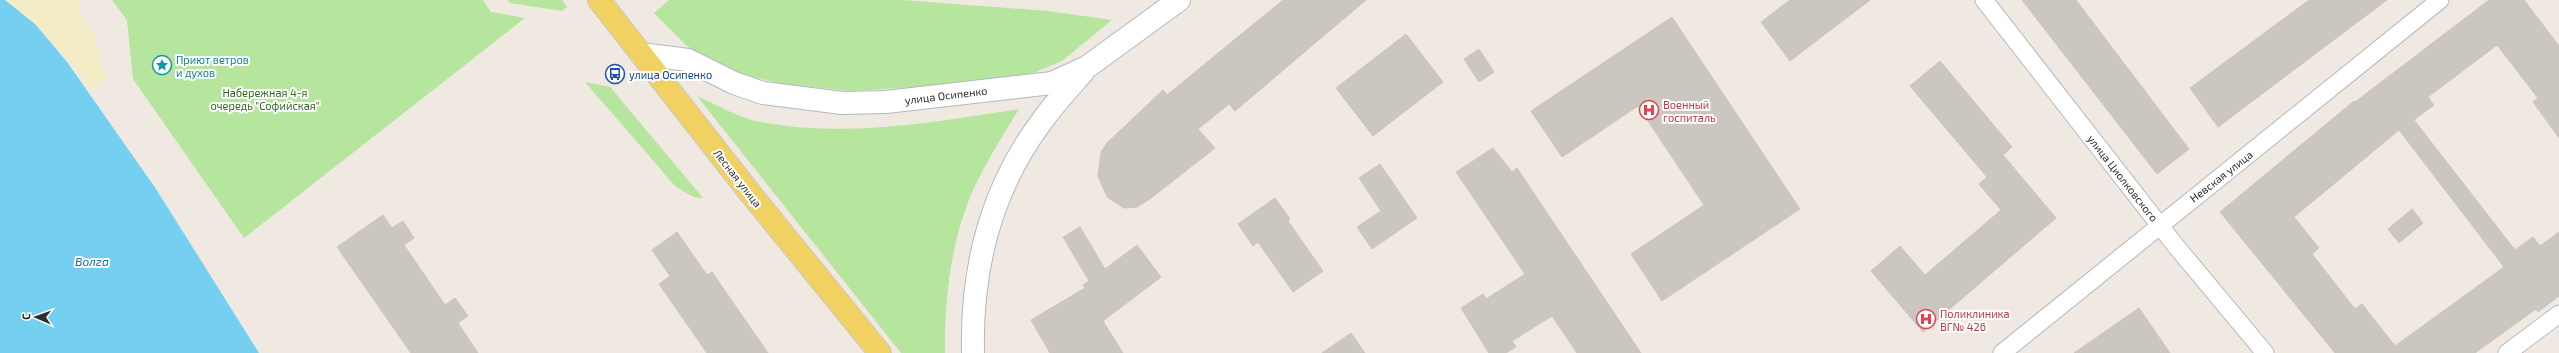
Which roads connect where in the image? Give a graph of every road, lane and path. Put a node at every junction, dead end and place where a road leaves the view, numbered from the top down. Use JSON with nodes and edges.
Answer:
{"nodes":[{"id":1,"x":599,"y":0,"type":"edge"},
{"id":2,"x":1179,"y":0,"type":"edge"},
{"id":3,"x":1984,"y":0,"type":"edge"},
{"id":4,"x":2440,"y":0,"type":"edge"},
{"id":5,"x":642,"y":54,"type":"junction"},
{"id":6,"x":1087,"y":67,"type":"junction"},
{"id":7,"x":2159,"y":225,"type":"junction"},
{"id":8,"x":2559,"y":314,"type":"edge"},
{"id":9,"x":880,"y":353,"type":"edge"},
{"id":10,"x":973,"y":353,"type":"edge"},
{"id":11,"x":2002,"y":353,"type":"edge"},
{"id":12,"x":2265,"y":353,"type":"edge"},
{"id":13,"x":2507,"y":353,"type":"edge"}],
"edges":[{"from":1,"to":5,"type":"main road","name":"Лесная улица"},
{"from":2,"to":6,"type":"main road","name":"улица Осипенко"},
{"from":3,"to":7,"type":"street","name":"улица Циолковского"},
{"from":4,"to":7,"type":"street","name":"Невская улица"},
{"from":5,"to":6,"type":"main road","name":"улица Осипенко"},
{"from":5,"to":9,"type":"main road","name":"Лесная улица"},
{"from":6,"to":10,"type":"main road","name":"улица Осипенко"},
{"from":7,"to":11,"type":"street","name":"Невская улица"},
{"from":7,"to":12,"type":"street","name":"улица Циолковского"},
{"from":8,"to":13,"type":"street"}]}
